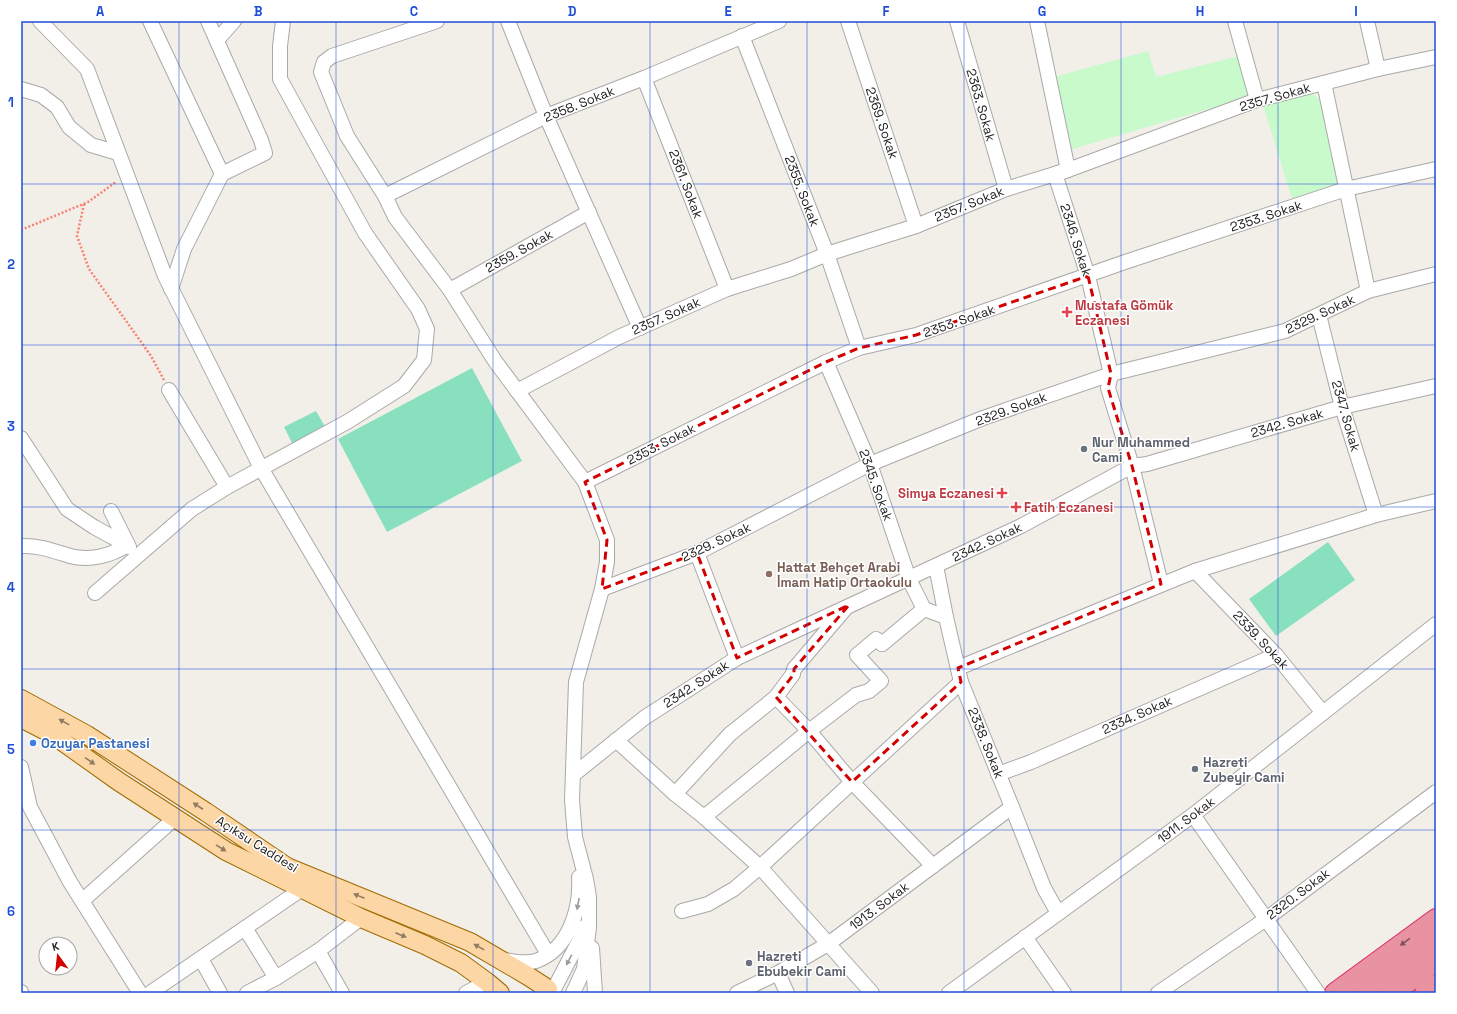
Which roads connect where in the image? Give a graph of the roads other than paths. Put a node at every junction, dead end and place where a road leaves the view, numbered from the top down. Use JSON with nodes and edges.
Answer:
{"nodes":[{"id":1,"x":40,"y":21,"type":"edge"},
{"id":2,"x":150,"y":21,"type":"edge"},
{"id":3,"x":208,"y":21,"type":"edge"},
{"id":4,"x":234,"y":21,"type":"edge"},
{"id":5,"x":283,"y":21,"type":"edge"},
{"id":6,"x":437,"y":21,"type":"edge"},
{"id":7,"x":508,"y":21,"type":"edge"},
{"id":8,"x":779,"y":21,"type":"edge"},
{"id":9,"x":848,"y":21,"type":"edge"},
{"id":10,"x":957,"y":21,"type":"edge"},
{"id":11,"x":1037,"y":21,"type":"edge"},
{"id":12,"x":1235,"y":21,"type":"edge"},
{"id":13,"x":1367,"y":21,"type":"edge"},
{"id":14,"x":742,"y":36,"type":"junction"},
{"id":15,"x":217,"y":40,"type":"junction"},
{"id":16,"x":1436,"y":57,"type":"edge"},
{"id":17,"x":1378,"y":69,"type":"junction"},
{"id":18,"x":644,"y":78,"type":"junction"},
{"id":19,"x":1324,"y":83,"type":"junction"},
{"id":20,"x":21,"y":89,"type":"edge"},
{"id":21,"x":1257,"y":100,"type":"junction"},
{"id":22,"x":546,"y":116,"type":"junction"},
{"id":23,"x":118,"y":153,"type":"junction"},
{"id":24,"x":1436,"y":169,"type":"edge"},
{"id":25,"x":1068,"y":170,"type":"junction"},
{"id":26,"x":222,"y":174,"type":"junction"},
{"id":27,"x":1006,"y":189,"type":"junction"},
{"id":28,"x":1346,"y":189,"type":"junction"},
{"id":29,"x":384,"y":196,"type":"junction"},
{"id":30,"x":589,"y":212,"type":"junction"},
{"id":31,"x":916,"y":226,"type":"junction"},
{"id":32,"x":827,"y":254,"type":"junction"},
{"id":33,"x":1436,"y":274,"type":"edge"},
{"id":34,"x":1088,"y":276,"type":"junction"},
{"id":35,"x":171,"y":289,"type":"junction"},
{"id":36,"x":727,"y":289,"type":"junction"},
{"id":37,"x":450,"y":290,"type":"junction"},
{"id":38,"x":1368,"y":291,"type":"junction"},
{"id":39,"x":1319,"y":315,"type":"junction"},
{"id":40,"x":640,"y":328,"type":"junction"},
{"id":41,"x":859,"y":348,"type":"junction"},
{"id":42,"x":826,"y":362,"type":"junction"},
{"id":43,"x":1111,"y":374,"type":"junction"},
{"id":44,"x":1436,"y":386,"type":"edge"},
{"id":45,"x":169,"y":390,"type":"road end"},
{"id":46,"x":517,"y":391,"type":"junction"},
{"id":47,"x":1342,"y":407,"type":"junction"},
{"id":48,"x":21,"y":438,"type":"edge"},
{"id":49,"x":870,"y":464,"type":"junction"},
{"id":50,"x":1132,"y":466,"type":"junction"},
{"id":51,"x":261,"y":468,"type":"junction"},
{"id":52,"x":585,"y":482,"type":"junction"},
{"id":53,"x":228,"y":487,"type":"junction"},
{"id":54,"x":1436,"y":501,"type":"edge"},
{"id":55,"x":111,"y":510,"type":"dead end"},
{"id":56,"x":1376,"y":515,"type":"junction"},
{"id":57,"x":127,"y":545,"type":"junction"},
{"id":58,"x":21,"y":546,"type":"edge"},
{"id":59,"x":697,"y":553,"type":"junction"},
{"id":60,"x":138,"y":556,"type":"junction"},
{"id":61,"x":936,"y":566,"type":"junction"},
{"id":62,"x":1195,"y":570,"type":"junction"},
{"id":63,"x":909,"y":579,"type":"junction"},
{"id":64,"x":1161,"y":584,"type":"junction"},
{"id":65,"x":602,"y":589,"type":"junction"},
{"id":66,"x":95,"y":593,"type":"dead end"},
{"id":67,"x":849,"y":605,"type":"junction"},
{"id":68,"x":924,"y":609,"type":"junction"},
{"id":69,"x":946,"y":617,"type":"junction"},
{"id":70,"x":1436,"y":624,"type":"edge"},
{"id":71,"x":1276,"y":655,"type":"junction"},
{"id":72,"x":737,"y":658,"type":"junction"},
{"id":73,"x":959,"y":675,"type":"junction"},
{"id":74,"x":776,"y":697,"type":"junction"},
{"id":75,"x":21,"y":698,"type":"edge"},
{"id":76,"x":1323,"y":713,"type":"junction"},
{"id":77,"x":21,"y":718,"type":"edge"},
{"id":78,"x":809,"y":731,"type":"junction"},
{"id":79,"x":616,"y":740,"type":"junction"},
{"id":80,"x":21,"y":766,"type":"edge"},
{"id":81,"x":998,"y":774,"type":"junction"},
{"id":82,"x":572,"y":775,"type":"junction"},
{"id":83,"x":852,"y":782,"type":"junction"},
{"id":84,"x":1436,"y":792,"type":"edge"},
{"id":85,"x":675,"y":794,"type":"junction"},
{"id":86,"x":1012,"y":806,"type":"junction"},
{"id":87,"x":26,"y":808,"type":"edge"},
{"id":88,"x":1192,"y":815,"type":"junction"},
{"id":89,"x":704,"y":817,"type":"junction"},
{"id":90,"x":175,"y":818,"type":"junction"},
{"id":91,"x":575,"y":837,"type":"junction"},
{"id":92,"x":933,"y":866,"type":"junction"},
{"id":93,"x":760,"y":867,"type":"junction"},
{"id":94,"x":302,"y":889,"type":"junction"},
{"id":95,"x":589,"y":897,"type":"junction"},
{"id":96,"x":82,"y":901,"type":"junction"},
{"id":97,"x":682,"y":911,"type":"dead end"},
{"id":98,"x":1058,"y":913,"type":"junction"},
{"id":99,"x":361,"y":918,"type":"junction"},
{"id":100,"x":1266,"y":919,"type":"junction"},
{"id":101,"x":1436,"y":919,"type":"edge"},
{"id":102,"x":589,"y":927,"type":"junction"},
{"id":103,"x":245,"y":928,"type":"junction"},
{"id":104,"x":1025,"y":937,"type":"junction"},
{"id":105,"x":1436,"y":940,"type":"edge"},
{"id":106,"x":828,"y":944,"type":"junction"},
{"id":107,"x":318,"y":951,"type":"junction"},
{"id":108,"x":548,"y":954,"type":"junction"},
{"id":109,"x":201,"y":959,"type":"junction"},
{"id":110,"x":502,"y":960,"type":"junction"},
{"id":111,"x":1436,"y":961,"type":"edge"},
{"id":112,"x":778,"y":974,"type":"junction"},
{"id":113,"x":276,"y":978,"type":"junction"},
{"id":114,"x":1436,"y":985,"type":"edge"},
{"id":115,"x":494,"y":987,"type":"edge"},
{"id":116,"x":548,"y":992,"type":"edge"},
{"id":117,"x":140,"y":993,"type":"edge"},
{"id":118,"x":150,"y":993,"type":"edge"},
{"id":119,"x":220,"y":993,"type":"edge"},
{"id":120,"x":247,"y":993,"type":"edge"},
{"id":121,"x":342,"y":993,"type":"edge"},
{"id":122,"x":466,"y":993,"type":"edge"},
{"id":123,"x":573,"y":993,"type":"edge"},
{"id":124,"x":595,"y":993,"type":"edge"},
{"id":125,"x":737,"y":993,"type":"edge"},
{"id":126,"x":787,"y":993,"type":"edge"},
{"id":127,"x":872,"y":993,"type":"edge"},
{"id":128,"x":949,"y":993,"type":"edge"},
{"id":129,"x":1064,"y":993,"type":"edge"},
{"id":130,"x":1158,"y":993,"type":"edge"},
{"id":131,"x":1318,"y":993,"type":"edge"},
{"id":132,"x":1335,"y":993,"type":"edge"},
{"id":133,"x":1364,"y":993,"type":"edge"},
{"id":134,"x":1393,"y":993,"type":"edge"},
{"id":135,"x":1425,"y":993,"type":"edge"}],
"edges":[{"from":1,"to":23,"type":"street"},
{"from":2,"to":26,"type":"street"},
{"from":3,"to":15,"type":"street"},
{"from":4,"to":15,"type":"street"},
{"from":5,"to":51,"type":"street"},
{"from":6,"to":29,"type":"street"},
{"from":7,"to":22,"type":"street"},
{"from":8,"to":14,"type":"street","name":"2358. Sokak"},
{"from":9,"to":31,"type":"street","name":"2369. Sokak"},
{"from":10,"to":27,"type":"street","name":"2363. Sokak"},
{"from":11,"to":25,"type":"street"},
{"from":12,"to":21,"type":"street"},
{"from":13,"to":17,"type":"street"},
{"from":14,"to":18,"type":"street","name":"2358. Sokak"},
{"from":14,"to":32,"type":"street","name":"2355. Sokak"},
{"from":15,"to":26,"type":"street"},
{"from":16,"to":17,"type":"street","name":"2357. Sokak"},
{"from":17,"to":19,"type":"street","name":"2357. Sokak"},
{"from":18,"to":22,"type":"street","name":"2358. Sokak"},
{"from":18,"to":36,"type":"street","name":"2361. Sokak"},
{"from":19,"to":21,"type":"street","name":"2357. Sokak"},
{"from":19,"to":28,"type":"street"},
{"from":20,"to":23,"type":"street"},
{"from":21,"to":25,"type":"street","name":"2357. Sokak"},
{"from":22,"to":29,"type":"street","name":"2358. Sokak"},
{"from":22,"to":30,"type":"street"},
{"from":23,"to":35,"type":"street"},
{"from":24,"to":28,"type":"street","name":"2353. Sokak"},
{"from":25,"to":27,"type":"street","name":"2357. Sokak"},
{"from":25,"to":34,"type":"street","name":"2346. Sokak"},
{"from":26,"to":35,"type":"street"},
{"from":27,"to":31,"type":"street","name":"2357. Sokak"},
{"from":28,"to":34,"type":"street","name":"2353. Sokak"},
{"from":28,"to":38,"type":"street"},
{"from":29,"to":37,"type":"street"},
{"from":30,"to":37,"type":"street","name":"2359. Sokak"},
{"from":30,"to":40,"type":"street"},
{"from":31,"to":32,"type":"street","name":"2357. Sokak"},
{"from":32,"to":36,"type":"street","name":"2357. Sokak"},
{"from":32,"to":41,"type":"street","name":"2355. Sokak"},
{"from":33,"to":38,"type":"street","name":"2329. Sokak"},
{"from":34,"to":41,"type":"street","name":"2353. Sokak"},
{"from":34,"to":43,"type":"street","name":"2346. Sokak"},
{"from":35,"to":51,"type":"street"},
{"from":36,"to":40,"type":"street","name":"2357. Sokak"},
{"from":37,"to":46,"type":"street"},
{"from":38,"to":39,"type":"street","name":"2329. Sokak"},
{"from":39,"to":43,"type":"street","name":"2329. Sokak"},
{"from":39,"to":47,"type":"street","name":"2347. Sokak"},
{"from":40,"to":46,"type":"street","name":"2357. Sokak"},
{"from":41,"to":42,"type":"street","name":"2353. Sokak"},
{"from":42,"to":49,"type":"street","name":"2345. Sokak"},
{"from":42,"to":52,"type":"street","name":"2353. Sokak"},
{"from":43,"to":49,"type":"street","name":"2329. Sokak"},
{"from":43,"to":50,"type":"street","name":"2346. Sokak"},
{"from":44,"to":47,"type":"street","name":"2342. Sokak"},
{"from":45,"to":53,"type":"street"},
{"from":46,"to":52,"type":"street"},
{"from":47,"to":50,"type":"street","name":"2342. Sokak"},
{"from":47,"to":56,"type":"street","name":"2347. Sokak"},
{"from":48,"to":57,"type":"street"},
{"from":49,"to":59,"type":"street","name":"2329. Sokak"},
{"from":49,"to":63,"type":"street","name":"2345. Sokak"},
{"from":50,"to":61,"type":"street","name":"2342. Sokak"},
{"from":50,"to":64,"type":"street","name":"2346. Sokak"},
{"from":51,"to":53,"type":"street"},
{"from":51,"to":108,"type":"street"},
{"from":52,"to":65,"type":"street"},
{"from":53,"to":60,"type":"street"},
{"from":54,"to":56,"type":"street"},
{"from":55,"to":57,"type":"street"},
{"from":56,"to":62,"type":"street"},
{"from":57,"to":58,"type":"street"},
{"from":57,"to":60,"type":"street"},
{"from":59,"to":65,"type":"street","name":"2329. Sokak"},
{"from":59,"to":72,"type":"street"},
{"from":60,"to":66,"type":"street"},
{"from":61,"to":63,"type":"street","name":"2342. Sokak"},
{"from":61,"to":69,"type":"street","name":"2338. Sokak"},
{"from":62,"to":64,"type":"street"},
{"from":62,"to":71,"type":"street","name":"2339. Sokak"},
{"from":63,"to":67,"type":"street","name":"2342. Sokak"},
{"from":63,"to":68,"type":"street","name":"2345. Sokak"},
{"from":64,"to":73,"type":"street"},
{"from":65,"to":82,"type":"street"},
{"from":67,"to":72,"type":"street","name":"2342. Sokak"},
{"from":67,"to":74,"type":"street"},
{"from":68,"to":69,"type":"street"},
{"from":68,"to":78,"type":"street"},
{"from":69,"to":73,"type":"street","name":"2338. Sokak"},
{"from":70,"to":76,"type":"street","name":"1911. Sokak"},
{"from":71,"to":76,"type":"street","name":"2339. Sokak"},
{"from":71,"to":81,"type":"street","name":"2334. Sokak"},
{"from":72,"to":79,"type":"street","name":"2342. Sokak"},
{"from":73,"to":81,"type":"street","name":"2338. Sokak"},
{"from":73,"to":83,"type":"street"},
{"from":74,"to":78,"type":"street"},
{"from":74,"to":85,"type":"street"},
{"from":110,"to":75,"type":"main road","name":"Açıksu Caddesi","one_way":true},
{"from":76,"to":88,"type":"street","name":"1911. Sokak"},
{"from":77,"to":90,"type":"main road","name":"Açıksu Caddesi","one_way":true},
{"from":78,"to":83,"type":"street"},
{"from":78,"to":89,"type":"street"},
{"from":79,"to":82,"type":"street","name":"2342. Sokak"},
{"from":79,"to":85,"type":"street"},
{"from":80,"to":87,"type":"street"},
{"from":81,"to":86,"type":"street","name":"2338. Sokak"},
{"from":82,"to":91,"type":"street"},
{"from":83,"to":92,"type":"street"},
{"from":83,"to":93,"type":"street"},
{"from":84,"to":100,"type":"street","name":"2320. Sokak"},
{"from":85,"to":89,"type":"street"},
{"from":86,"to":92,"type":"street","name":"1913. Sokak"},
{"from":86,"to":98,"type":"street","name":"2338. Sokak"},
{"from":87,"to":96,"type":"street"},
{"from":88,"to":98,"type":"street","name":"1911. Sokak"},
{"from":88,"to":100,"type":"street"},
{"from":89,"to":93,"type":"street"},
{"from":90,"to":94,"type":"main road","name":"Açıksu Caddesi","one_way":true},
{"from":90,"to":96,"type":"street"},
{"from":91,"to":95,"type":"street"},
{"from":91,"to":108,"type":"street","one_way":true},
{"from":92,"to":106,"type":"street","name":"1913. Sokak"},
{"from":93,"to":97,"type":"street"},
{"from":93,"to":106,"type":"street"},
{"from":94,"to":99,"type":"main road","name":"Açıksu Caddesi"},
{"from":94,"to":103,"type":"street"},
{"from":95,"to":102,"type":"street"},
{"from":95,"to":116,"type":"street","one_way":true},
{"from":96,"to":117,"type":"street"},
{"from":98,"to":104,"type":"street","name":"1911. Sokak"},
{"from":99,"to":107,"type":"street"},
{"from":99,"to":115,"type":"main road","name":"Açıksu Caddesi","one_way":true},
{"from":100,"to":130,"type":"street","name":"2320. Sokak"},
{"from":100,"to":131,"type":"street"},
{"from":101,"to":132,"type":"highway","one_way":true},
{"from":102,"to":123,"type":"street"},
{"from":102,"to":124,"type":"street"},
{"from":103,"to":109,"type":"street"},
{"from":103,"to":113,"type":"street"},
{"from":104,"to":128,"type":"street","name":"1911. Sokak"},
{"from":104,"to":129,"type":"street"},
{"from":105,"to":133,"type":"highway"},
{"from":106,"to":112,"type":"street","name":"1913. Sokak"},
{"from":106,"to":127,"type":"street"},
{"from":107,"to":113,"type":"street"},
{"from":107,"to":121,"type":"street"},
{"from":108,"to":110,"type":"street"},
{"from":109,"to":118,"type":"street"},
{"from":109,"to":119,"type":"street"},
{"from":110,"to":116,"type":"main road","name":"Açıksu Caddesi"},
{"from":111,"to":134,"type":"highway"},
{"from":112,"to":125,"type":"street","name":"1913. Sokak"},
{"from":112,"to":126,"type":"street"},
{"from":113,"to":120,"type":"street"},
{"from":114,"to":135,"type":"highway"},
{"from":115,"to":122,"type":"street"}]}
